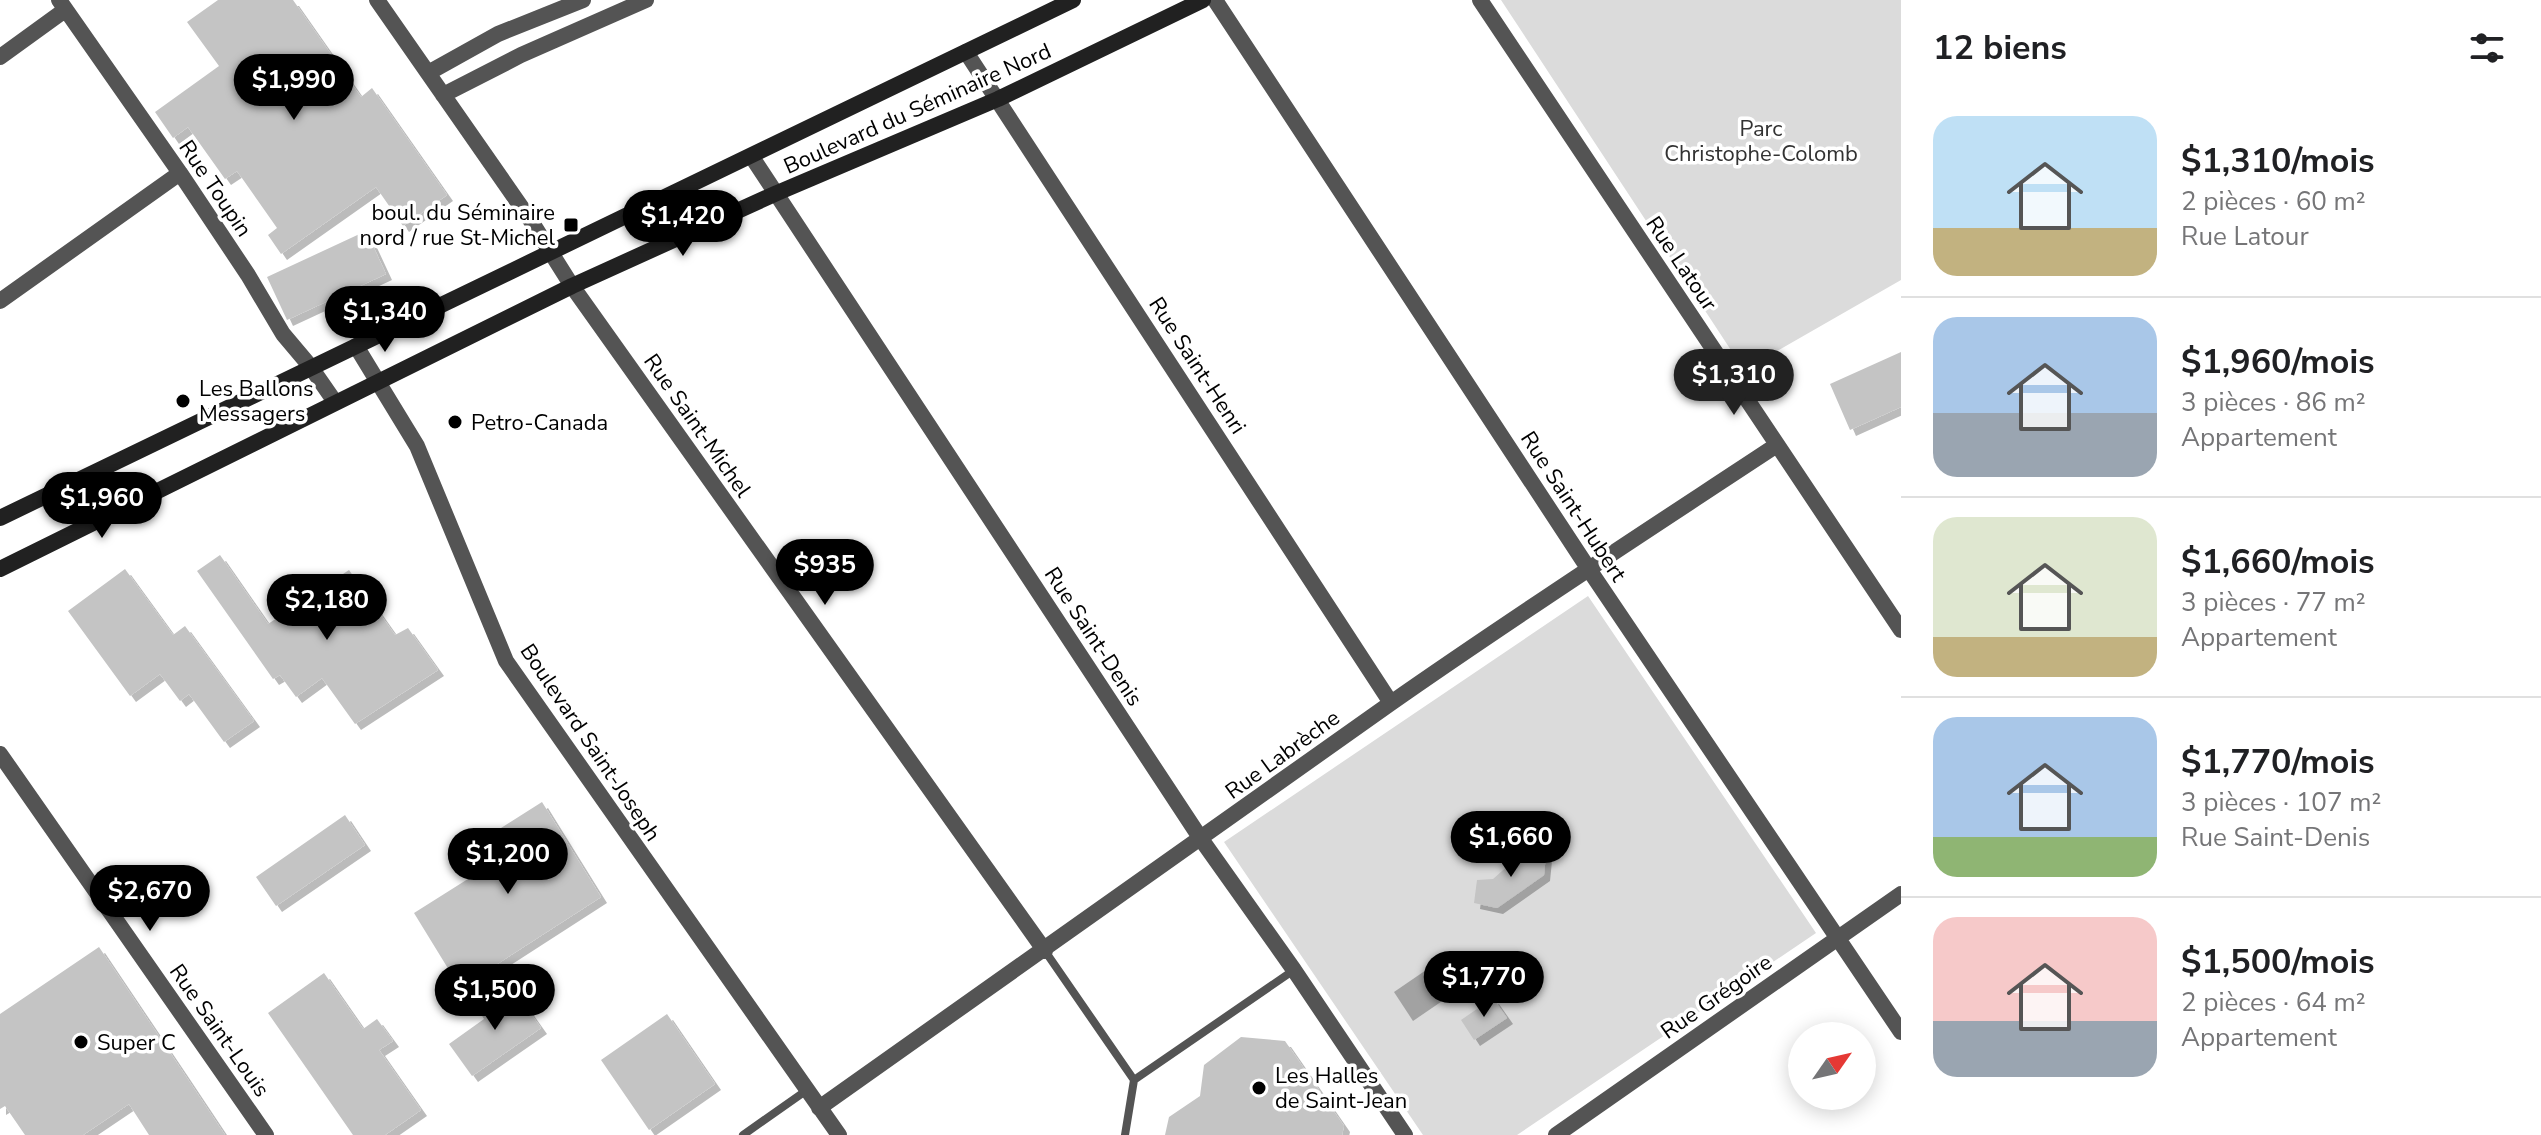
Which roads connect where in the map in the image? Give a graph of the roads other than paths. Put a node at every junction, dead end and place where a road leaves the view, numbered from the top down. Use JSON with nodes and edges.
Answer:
{"nodes":[{"id":1,"x":377,"y":0,"type":"edge"},
{"id":2,"x":583,"y":0,"type":"edge"},
{"id":3,"x":646,"y":0,"type":"edge"},
{"id":4,"x":1073,"y":0,"type":"edge"},
{"id":5,"x":1203,"y":0,"type":"edge"},
{"id":6,"x":1215,"y":0,"type":"edge"},
{"id":7,"x":1480,"y":0,"type":"edge"},
{"id":8,"x":62,"y":5,"type":"edge"},
{"id":9,"x":966,"y":52,"type":"junction"},
{"id":10,"x":0,"y":57,"type":"edge"},
{"id":11,"x":428,"y":73,"type":"junction"},
{"id":12,"x":443,"y":95,"type":"junction"},
{"id":13,"x":998,"y":99,"type":"junction"},
{"id":14,"x":752,"y":157,"type":"junction"},
{"id":15,"x":180,"y":173,"type":"junction"},
{"id":16,"x":777,"y":193,"type":"junction"},
{"id":17,"x":551,"y":253,"type":"junction"},
{"id":18,"x":572,"y":286,"type":"junction"},
{"id":19,"x":0,"y":301,"type":"edge"},
{"id":20,"x":356,"y":346,"type":"junction"},
{"id":21,"x":310,"y":366,"type":"junction"},
{"id":22,"x":379,"y":382,"type":"junction"},
{"id":23,"x":335,"y":402,"type":"junction"},
{"id":24,"x":1777,"y":445,"type":"junction"},
{"id":25,"x":0,"y":518,"type":"edge"},
{"id":26,"x":1588,"y":568,"type":"junction"},
{"id":27,"x":0,"y":569,"type":"edge"},
{"id":28,"x":1901,"y":630,"type":"edge"},
{"id":29,"x":1391,"y":703,"type":"junction"},
{"id":30,"x":1,"y":759,"type":"edge"},
{"id":31,"x":1201,"y":839,"type":"junction"},
{"id":32,"x":1901,"y":894,"type":"edge"},
{"id":33,"x":1838,"y":938,"type":"junction"},
{"id":34,"x":1045,"y":951,"type":"junction"},
{"id":35,"x":1294,"y":970,"type":"junction"},
{"id":36,"x":1901,"y":1032,"type":"edge"},
{"id":37,"x":1134,"y":1080,"type":"junction"},
{"id":38,"x":807,"y":1090,"type":"junction"},
{"id":39,"x":819,"y":1108,"type":"junction"},
{"id":40,"x":266,"y":1135,"type":"edge"},
{"id":41,"x":743,"y":1135,"type":"edge"},
{"id":42,"x":839,"y":1135,"type":"edge"},
{"id":43,"x":1125,"y":1135,"type":"edge"},
{"id":44,"x":1405,"y":1135,"type":"edge"},
{"id":45,"x":1556,"y":1135,"type":"edge"}],
"edges":[{"from":1,"to":11,"type":"street","name":"Rue Saint-Michel"},
{"from":2,"to":11,"type":"street"},
{"from":3,"to":12,"type":"street"},
{"from":4,"to":9,"type":"main road","name":"Boulevard du Séminaire Nord"},
{"from":5,"to":13,"type":"main road","name":"Boulevard du Séminaire Nord"},
{"from":6,"to":26,"type":"street","name":"Rue Saint-Hubert"},
{"from":7,"to":24,"type":"street","name":"Rue Latour"},
{"from":8,"to":10,"type":"street"},
{"from":8,"to":15,"type":"street","name":"Rue Toupin"},
{"from":9,"to":13,"type":"street","name":"Rue Saint-Henri"},
{"from":9,"to":14,"type":"main road","name":"Boulevard du Séminaire Nord"},
{"from":11,"to":12,"type":"street","name":"Rue Saint-Michel"},
{"from":12,"to":17,"type":"street","name":"Rue Saint-Michel"},
{"from":13,"to":16,"type":"main road","name":"Boulevard du Séminaire Nord"},
{"from":13,"to":29,"type":"street","name":"Rue Saint-Henri"},
{"from":14,"to":16,"type":"street","name":"Rue Saint-Denis"},
{"from":14,"to":17,"type":"main road","name":"Boulevard du Séminaire Nord"},
{"from":15,"to":19,"type":"street"},
{"from":15,"to":21,"type":"street","name":"Rue Toupin"},
{"from":16,"to":18,"type":"main road","name":"Boulevard du Séminaire Nord"},
{"from":16,"to":31,"type":"street","name":"Rue Saint-Denis"},
{"from":17,"to":18,"type":"street","name":"Rue Saint-Michel"},
{"from":17,"to":20,"type":"main road","name":"Boulevard du Séminaire Nord"},
{"from":18,"to":22,"type":"main road","name":"Boulevard du Séminaire Nord"},
{"from":18,"to":34,"type":"street","name":"Rue Saint-Michel"},
{"from":20,"to":21,"type":"main road","name":"Boulevard du Séminaire Nord"},
{"from":20,"to":22,"type":"street","name":"Boulevard Saint-Joseph"},
{"from":21,"to":23,"type":"street","name":"Rue Toupin"},
{"from":21,"to":25,"type":"main road","name":"Boulevard du Séminaire Nord"},
{"from":22,"to":23,"type":"main road","name":"Boulevard du Séminaire Nord"},
{"from":22,"to":38,"type":"street","name":"Boulevard Saint-Joseph"},
{"from":23,"to":27,"type":"main road","name":"Boulevard du Séminaire Nord"},
{"from":24,"to":26,"type":"street","name":"Rue Labrèche"},
{"from":24,"to":28,"type":"street","name":"Rue Latour"},
{"from":26,"to":29,"type":"street","name":"Rue Labrèche"},
{"from":26,"to":33,"type":"street","name":"Rue Saint-Hubert"},
{"from":29,"to":31,"type":"street","name":"Rue Labrèche"},
{"from":30,"to":40,"type":"street","name":"Rue Saint-Louis"},
{"from":31,"to":34,"type":"street","name":"Rue Labrèche"},
{"from":31,"to":35,"type":"street","name":"Rue Saint-Denis"},
{"from":32,"to":33,"type":"street","name":"Rue Grégoire"},
{"from":33,"to":36,"type":"street","name":"Rue Saint-Hubert"},
{"from":33,"to":45,"type":"street","name":"Rue Grégoire"},
{"from":34,"to":37,"type":"lane"},
{"from":34,"to":39,"type":"street","name":"Rue Labrèche"},
{"from":35,"to":37,"type":"lane"},
{"from":35,"to":44,"type":"street","name":"Rue Saint-Denis"},
{"from":37,"to":43,"type":"lane"},
{"from":38,"to":39,"type":"street","name":"Boulevard Saint-Joseph"},
{"from":38,"to":41,"type":"lane"},
{"from":39,"to":42,"type":"street","name":"Boulevard Saint-Joseph"}]}
